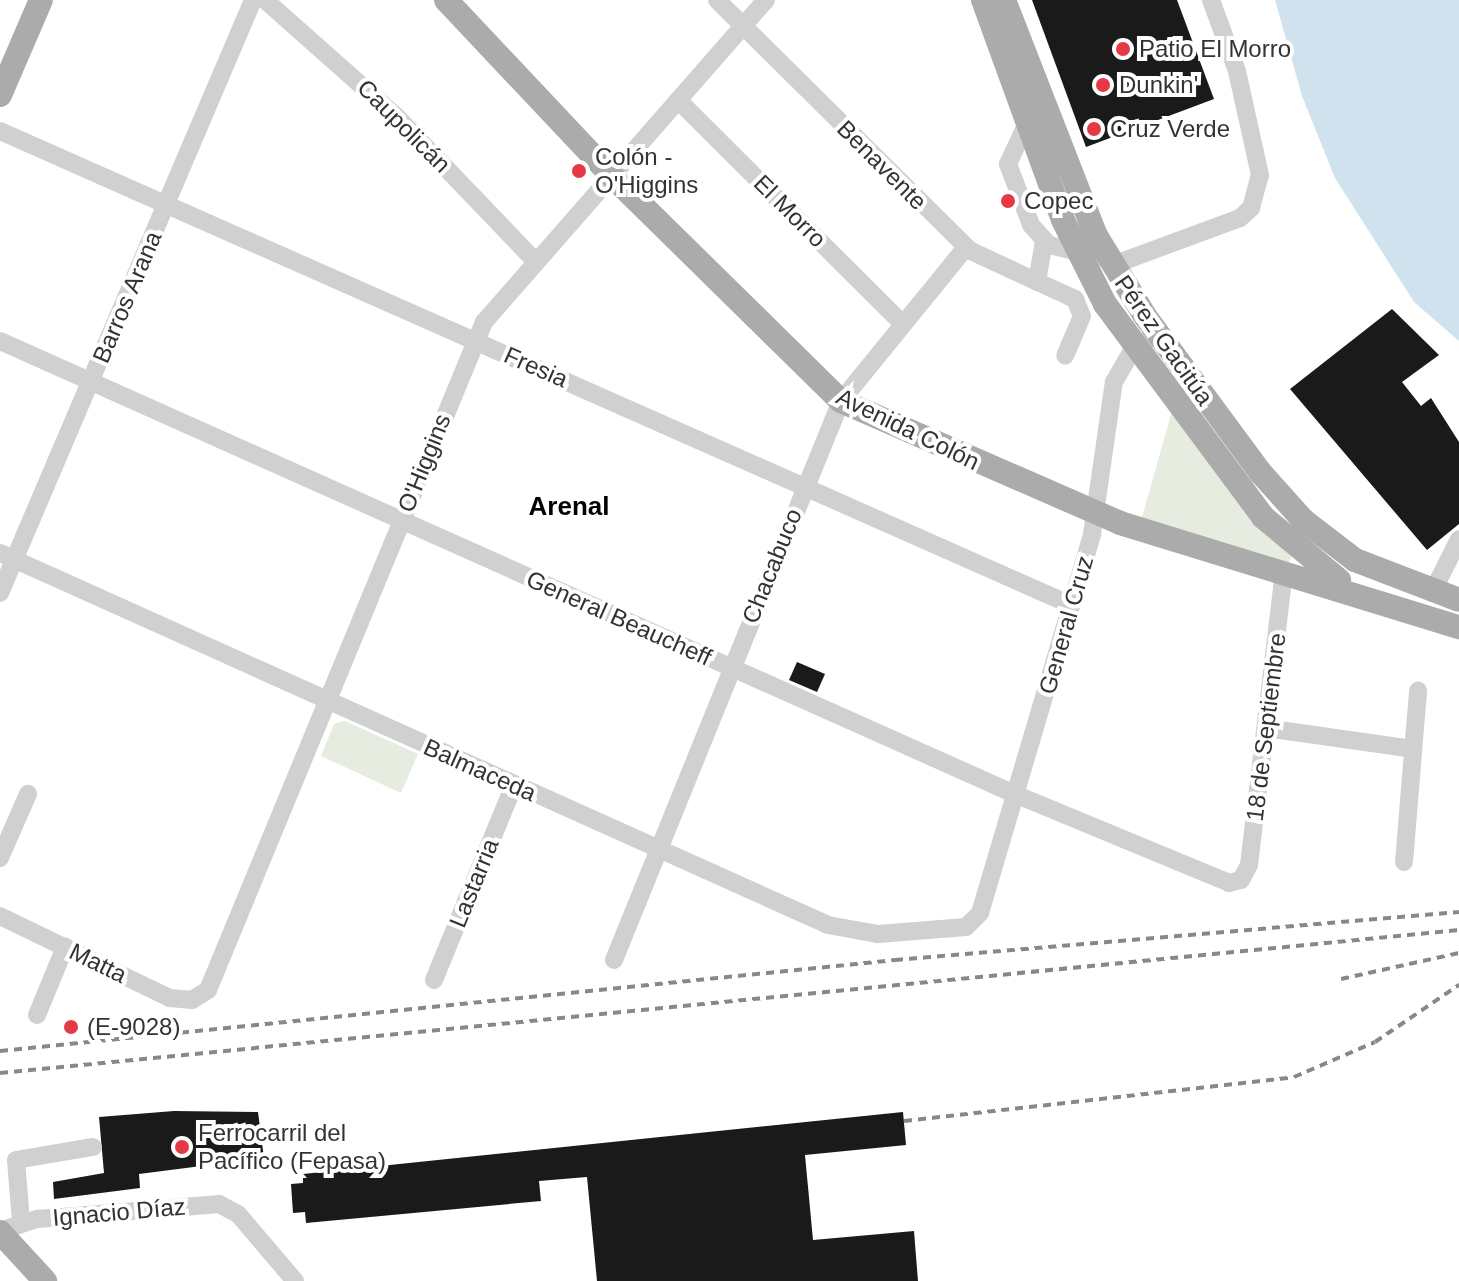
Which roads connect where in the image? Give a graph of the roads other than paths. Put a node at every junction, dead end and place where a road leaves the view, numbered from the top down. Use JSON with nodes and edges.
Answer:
{"nodes":[{"id":1,"x":253,"y":0,"type":"edge"},
{"id":2,"x":265,"y":0,"type":"edge"},
{"id":3,"x":446,"y":0,"type":"edge"},
{"id":4,"x":717,"y":0,"type":"edge"},
{"id":5,"x":766,"y":0,"type":"edge"},
{"id":6,"x":983,"y":0,"type":"edge"},
{"id":7,"x":1004,"y":0,"type":"edge"},
{"id":8,"x":1211,"y":0,"type":"edge"},
{"id":9,"x":38,"y":1,"type":"edge"},
{"id":10,"x":742,"y":26,"type":"junction"},
{"id":11,"x":0,"y":95,"type":"edge"},
{"id":12,"x":678,"y":100,"type":"junction"},
{"id":13,"x":1027,"y":123,"type":"junction"},
{"id":14,"x":0,"y":131,"type":"edge"},
{"id":15,"x":611,"y":175,"type":"junction"},
{"id":16,"x":166,"y":204,"type":"junction"},
{"id":17,"x":1044,"y":241,"type":"junction"},
{"id":18,"x":966,"y":247,"type":"junction"},
{"id":19,"x":1078,"y":254,"type":"junction"},
{"id":20,"x":535,"y":261,"type":"junction"},
{"id":21,"x":1110,"y":263,"type":"junction"},
{"id":22,"x":1037,"y":282,"type":"junction"},
{"id":23,"x":901,"y":322,"type":"junction"},
{"id":24,"x":1157,"y":333,"type":"junction"},
{"id":25,"x":474,"y":340,"type":"junction"},
{"id":26,"x":0,"y":341,"type":"edge"},
{"id":27,"x":1134,"y":348,"type":"junction"},
{"id":28,"x":1065,"y":356,"type":"dead end"},
{"id":29,"x":92,"y":383,"type":"junction"},
{"id":30,"x":841,"y":401,"type":"junction"},
{"id":31,"x":805,"y":487,"type":"junction"},
{"id":32,"x":1093,"y":513,"type":"junction"},
{"id":33,"x":401,"y":521,"type":"junction"},
{"id":34,"x":1459,"y":539,"type":"edge"},
{"id":35,"x":7,"y":556,"type":"edge"},
{"id":36,"x":1284,"y":572,"type":"junction"},
{"id":37,"x":0,"y":593,"type":"edge"},
{"id":38,"x":1432,"y":593,"type":"junction"},
{"id":39,"x":1459,"y":600,"type":"edge"},
{"id":40,"x":1380,"y":601,"type":"junction"},
{"id":41,"x":1071,"y":605,"type":"junction"},
{"id":42,"x":1459,"y":627,"type":"edge"},
{"id":43,"x":731,"y":667,"type":"junction"},
{"id":44,"x":1418,"y":691,"type":"dead end"},
{"id":45,"x":328,"y":701,"type":"junction"},
{"id":46,"x":1266,"y":728,"type":"junction"},
{"id":47,"x":1413,"y":749,"type":"junction"},
{"id":48,"x":514,"y":785,"type":"junction"},
{"id":49,"x":28,"y":794,"type":"dead end"},
{"id":50,"x":1017,"y":795,"type":"junction"},
{"id":51,"x":658,"y":849,"type":"junction"},
{"id":52,"x":0,"y":858,"type":"edge"},
{"id":53,"x":1404,"y":862,"type":"dead end"},
{"id":54,"x":1241,"y":880,"type":"joint"},
{"id":55,"x":0,"y":916,"type":"edge"},
{"id":56,"x":972,"y":925,"type":"joint"},
{"id":57,"x":65,"y":947,"type":"junction"},
{"id":58,"x":614,"y":960,"type":"dead end"},
{"id":59,"x":434,"y":980,"type":"dead end"},
{"id":60,"x":199,"y":998,"type":"joint"},
{"id":61,"x":37,"y":1015,"type":"dead end"},
{"id":62,"x":93,"y":1147,"type":"dead end"},
{"id":63,"x":7,"y":1228,"type":"edge"},
{"id":64,"x":45,"y":1281,"type":"edge"},
{"id":65,"x":295,"y":1281,"type":"edge"}],
"edges":[{"from":1,"to":16,"type":"street","name":"Barros Arana"},
{"from":2,"to":20,"type":"street","name":"Caupolicán"},
{"from":3,"to":15,"type":"main road","name":"Avenida Colón"},
{"from":4,"to":10,"type":"street","name":"Benavente"},
{"from":5,"to":10,"type":"street","name":"O'Higgins"},
{"from":6,"to":13,"type":"main road","name":"Pérez Gacitúa"},
{"from":7,"to":21,"type":"main road","name":"Pérez Gacitúa"},
{"from":8,"to":21,"type":"street"},
{"from":9,"to":11,"type":"main road"},
{"from":10,"to":12,"type":"street","name":"O'Higgins"},
{"from":10,"to":18,"type":"street","name":"Benavente"},
{"from":12,"to":15,"type":"street","name":"O'Higgins"},
{"from":12,"to":23,"type":"street","name":"El Morro"},
{"from":13,"to":17,"type":"street"},
{"from":13,"to":19,"type":"main road","name":"Pérez Gacitúa"},
{"from":14,"to":16,"type":"street","name":"Fresia"},
{"from":15,"to":20,"type":"street","name":"O'Higgins"},
{"from":15,"to":30,"type":"main road","name":"Avenida Colón"},
{"from":16,"to":25,"type":"street","name":"Fresia"},
{"from":16,"to":29,"type":"street","name":"Barros Arana"},
{"from":17,"to":19,"type":"street"},
{"from":17,"to":22,"type":"street"},
{"from":18,"to":22,"type":"street","name":"Benavente"},
{"from":18,"to":23,"type":"street","name":"Chacabuco"},
{"from":19,"to":21,"type":"street"},
{"from":19,"to":27,"type":"main road","name":"Pérez Gacitúa"},
{"from":20,"to":25,"type":"street","name":"O'Higgins"},
{"from":21,"to":24,"type":"main road","name":"Pérez Gacitúa"},
{"from":22,"to":28,"type":"street","name":"Benavente"},
{"from":23,"to":30,"type":"street","name":"Chacabuco"},
{"from":24,"to":27,"type":"street","name":"General Cruz"},
{"from":24,"to":38,"type":"main road","name":"Pérez Gacitúa"},
{"from":25,"to":31,"type":"street","name":"Fresia"},
{"from":25,"to":33,"type":"street","name":"O'Higgins"},
{"from":26,"to":29,"type":"street","name":"General Beaucheff"},
{"from":27,"to":32,"type":"street","name":"General Cruz"},
{"from":27,"to":40,"type":"main road","name":"Pérez Gacitúa"},
{"from":29,"to":33,"type":"street","name":"General Beaucheff"},
{"from":29,"to":35,"type":"street","name":"Barros Arana"},
{"from":30,"to":31,"type":"street","name":"Chacabuco"},
{"from":30,"to":32,"type":"main road","name":"Avenida Colón"},
{"from":31,"to":41,"type":"street","name":"Fresia"},
{"from":31,"to":43,"type":"street","name":"Chacabuco"},
{"from":32,"to":36,"type":"main road","name":"Avenida Colón"},
{"from":32,"to":41,"type":"street","name":"General Cruz"},
{"from":33,"to":43,"type":"street","name":"General Beaucheff"},
{"from":33,"to":45,"type":"street","name":"O'Higgins"},
{"from":34,"to":38,"type":"street"},
{"from":35,"to":37,"type":"street","name":"Barros Arana"},
{"from":35,"to":45,"type":"street","name":"Balmaceda"},
{"from":36,"to":40,"type":"main road","name":"Avenida Colón"},
{"from":36,"to":46,"type":"street","name":"18 de Septiembre"},
{"from":38,"to":39,"type":"main road"},
{"from":40,"to":42,"type":"main road","name":"Avenida Colón"},
{"from":41,"to":50,"type":"street","name":"General Cruz"},
{"from":43,"to":50,"type":"street","name":"General Beaucheff"},
{"from":43,"to":51,"type":"street","name":"Chacabuco"},
{"from":44,"to":47,"type":"street"},
{"from":45,"to":48,"type":"street","name":"Balmaceda"},
{"from":45,"to":60,"type":"street","name":"O'Higgins"},
{"from":46,"to":47,"type":"street"},
{"from":46,"to":54,"type":"street","name":"18 de Septiembre"},
{"from":47,"to":53,"type":"street"},
{"from":48,"to":51,"type":"street","name":"Balmaceda"},
{"from":48,"to":59,"type":"street","name":"Lastarria"},
{"from":49,"to":52,"type":"street"},
{"from":50,"to":54,"type":"street","name":"General Beaucheff"},
{"from":50,"to":56,"type":"street","name":"General Cruz"},
{"from":51,"to":56,"type":"street","name":"Balmaceda"},
{"from":51,"to":58,"type":"street","name":"Chacabuco"},
{"from":55,"to":57,"type":"street","name":"Matta"},
{"from":57,"to":60,"type":"street","name":"Matta"},
{"from":57,"to":61,"type":"street"},
{"from":62,"to":63,"type":"street"},
{"from":63,"to":64,"type":"main road"},
{"from":63,"to":65,"type":"street","name":"Ignacio Díaz"}]}
